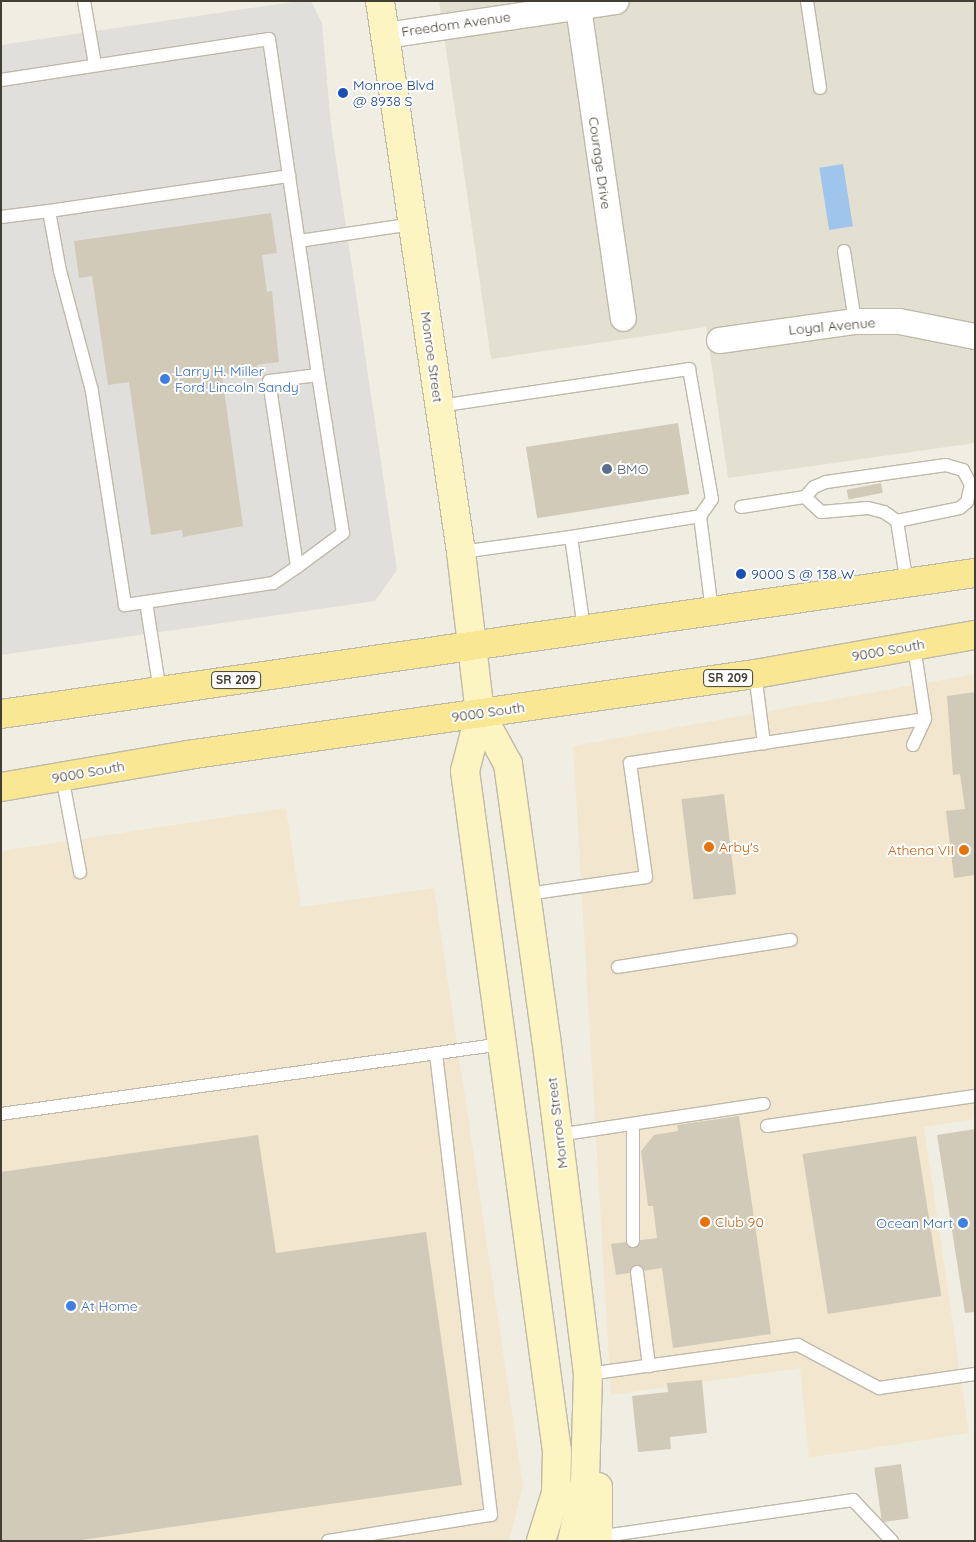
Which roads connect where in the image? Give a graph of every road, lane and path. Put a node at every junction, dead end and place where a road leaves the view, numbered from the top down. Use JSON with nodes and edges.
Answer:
{"nodes":[{"id":1,"x":84,"y":1,"type":"edge"},
{"id":2,"x":380,"y":1,"type":"edge"},
{"id":3,"x":616,"y":1,"type":"edge"},
{"id":4,"x":807,"y":1,"type":"edge"},
{"id":5,"x":578,"y":7,"type":"junction"},
{"id":6,"x":385,"y":35,"type":"junction"},
{"id":7,"x":95,"y":65,"type":"junction"},
{"id":8,"x":1,"y":80,"type":"edge"},
{"id":9,"x":820,"y":88,"type":"dead end"},
{"id":10,"x":289,"y":176,"type":"junction"},
{"id":11,"x":49,"y":211,"type":"junction"},
{"id":12,"x":1,"y":217,"type":"edge"},
{"id":13,"x":412,"y":224,"type":"junction"},
{"id":14,"x":299,"y":241,"type":"junction"},
{"id":15,"x":844,"y":251,"type":"dead end"},
{"id":16,"x":623,"y":318,"type":"dead end"},
{"id":17,"x":854,"y":321,"type":"junction"},
{"id":18,"x":975,"y":336,"type":"edge"},
{"id":19,"x":719,"y":340,"type":"dead end"},
{"id":20,"x":318,"y":374,"type":"junction"},
{"id":21,"x":439,"y":406,"type":"junction"},
{"id":22,"x":805,"y":497,"type":"junction"},
{"id":23,"x":741,"y":507,"type":"dead end"},
{"id":24,"x":700,"y":516,"type":"junction"},
{"id":25,"x":897,"y":521,"type":"junction"},
{"id":26,"x":571,"y":537,"type":"junction"},
{"id":27,"x":461,"y":552,"type":"junction"},
{"id":28,"x":297,"y":567,"type":"junction"},
{"id":29,"x":975,"y":573,"type":"edge"},
{"id":30,"x":907,"y":584,"type":"junction"},
{"id":31,"x":146,"y":602,"type":"junction"},
{"id":32,"x":712,"y":611,"type":"junction"},
{"id":33,"x":584,"y":629,"type":"junction"},
{"id":34,"x":975,"y":635,"type":"edge"},
{"id":35,"x":470,"y":646,"type":"junction"},
{"id":36,"x":914,"y":646,"type":"junction"},
{"id":37,"x":755,"y":674,"type":"junction"},
{"id":38,"x":160,"y":691,"type":"junction"},
{"id":39,"x":480,"y":713,"type":"junction"},
{"id":40,"x":1,"y":714,"type":"edge"},
{"id":41,"x":925,"y":719,"type":"junction"},
{"id":42,"x":764,"y":743,"type":"junction"},
{"id":43,"x":913,"y":745,"type":"dead end"},
{"id":44,"x":62,"y":776,"type":"junction"},
{"id":45,"x":1,"y":787,"type":"edge"},
{"id":46,"x":80,"y":872,"type":"dead end"},
{"id":47,"x":527,"y":894,"type":"junction"},
{"id":48,"x":791,"y":940,"type":"dead end"},
{"id":49,"x":618,"y":967,"type":"dead end"},
{"id":50,"x":502,"y":1044,"type":"junction"},
{"id":51,"x":436,"y":1053,"type":"junction"},
{"id":52,"x":975,"y":1096,"type":"edge"},
{"id":53,"x":764,"y":1104,"type":"dead end"},
{"id":54,"x":1,"y":1114,"type":"edge"},
{"id":55,"x":633,"y":1124,"type":"junction"},
{"id":56,"x":767,"y":1126,"type":"dead end"},
{"id":57,"x":558,"y":1135,"type":"junction"},
{"id":58,"x":633,"y":1241,"type":"dead end"},
{"id":59,"x":637,"y":1272,"type":"dead end"},
{"id":60,"x":649,"y":1366,"type":"junction"},
{"id":61,"x":588,"y":1374,"type":"junction"},
{"id":62,"x":975,"y":1374,"type":"edge"},
{"id":63,"x":556,"y":1493,"type":"junction"},
{"id":64,"x":589,"y":1540,"type":"edge"},
{"id":65,"x":328,"y":1541,"type":"edge"},
{"id":66,"x":541,"y":1541,"type":"edge"},
{"id":67,"x":550,"y":1541,"type":"edge"},
{"id":68,"x":892,"y":1541,"type":"edge"}],
"edges":[{"from":1,"to":7,"type":"lane"},
{"from":2,"to":6,"type":"street","name":"Monroe Street"},
{"from":3,"to":5,"type":"street","name":"Freedom Avenue"},
{"from":4,"to":9,"type":"lane"},
{"from":5,"to":6,"type":"street","name":"Freedom Avenue"},
{"from":5,"to":16,"type":"street","name":"Courage Drive"},
{"from":6,"to":13,"type":"street","name":"Monroe Street"},
{"from":7,"to":8,"type":"lane"},
{"from":7,"to":10,"type":"lane"},
{"from":10,"to":11,"type":"lane"},
{"from":10,"to":14,"type":"lane"},
{"from":11,"to":12,"type":"lane"},
{"from":11,"to":31,"type":"lane"},
{"from":13,"to":14,"type":"lane"},
{"from":13,"to":21,"type":"street","name":"Monroe Street"},
{"from":14,"to":20,"type":"lane"},
{"from":15,"to":17,"type":"lane"},
{"from":17,"to":18,"type":"street","name":"Loyal Avenue"},
{"from":17,"to":19,"type":"street","name":"Loyal Avenue"},
{"from":20,"to":28,"type":"lane"},
{"from":20,"to":28,"type":"lane"},
{"from":21,"to":24,"type":"lane"},
{"from":21,"to":27,"type":"street","name":"Monroe Street"},
{"from":22,"to":23,"type":"lane"},
{"from":22,"to":25,"type":"lane"},
{"from":22,"to":25,"type":"lane"},
{"from":24,"to":26,"type":"lane"},
{"from":24,"to":32,"type":"lane"},
{"from":25,"to":30,"type":"lane"},
{"from":26,"to":27,"type":"lane"},
{"from":26,"to":33,"type":"lane"},
{"from":27,"to":35,"type":"street","name":"Monroe Street"},
{"from":28,"to":31,"type":"lane"},
{"from":29,"to":30,"type":"main road","number":"SR 209"},
{"from":30,"to":32,"type":"main road","number":"SR 209"},
{"from":31,"to":38,"type":"lane"},
{"from":32,"to":33,"type":"main road","number":"SR 209"},
{"from":33,"to":35,"type":"main road","number":"SR 209"},
{"from":34,"to":36,"type":"main road","name":"9000 South","number":"SR 209"},
{"from":35,"to":38,"type":"main road","number":"SR 209"},
{"from":35,"to":39,"type":"street","name":"Monroe Street"},
{"from":36,"to":37,"type":"main road","name":"9000 South","number":"SR 209"},
{"from":36,"to":41,"type":"lane"},
{"from":37,"to":39,"type":"main road","name":"9000 South","number":"SR 209"},
{"from":37,"to":42,"type":"lane"},
{"from":38,"to":40,"type":"main road","number":"SR 209"},
{"from":39,"to":44,"type":"main road","name":"9000 South","number":"SR 209"},
{"from":39,"to":47,"type":"street","name":"Monroe Street"},
{"from":39,"to":50,"type":"street","name":"Monroe Street"},
{"from":41,"to":42,"type":"lane"},
{"from":41,"to":43,"type":"lane"},
{"from":42,"to":47,"type":"lane"},
{"from":44,"to":45,"type":"main road","name":"9000 South","number":"SR 209"},
{"from":44,"to":46,"type":"lane"},
{"from":47,"to":57,"type":"street","name":"Monroe Street"},
{"from":48,"to":49,"type":"lane"},
{"from":50,"to":51,"type":"lane"},
{"from":50,"to":63,"type":"street","name":"Monroe Street"},
{"from":51,"to":54,"type":"lane"},
{"from":51,"to":65,"type":"lane"},
{"from":52,"to":56,"type":"lane"},
{"from":53,"to":55,"type":"lane"},
{"from":55,"to":57,"type":"lane"},
{"from":55,"to":58,"type":"lane"},
{"from":57,"to":61,"type":"street","name":"Monroe Street"},
{"from":59,"to":60,"type":"lane"},
{"from":60,"to":61,"type":"lane"},
{"from":60,"to":62,"type":"lane"},
{"from":61,"to":64,"type":"street","name":"Monroe Street"},
{"from":63,"to":66,"type":"street","name":"Monroe Street"},
{"from":63,"to":67,"type":"street"},
{"from":64,"to":68,"type":"lane"}]}
